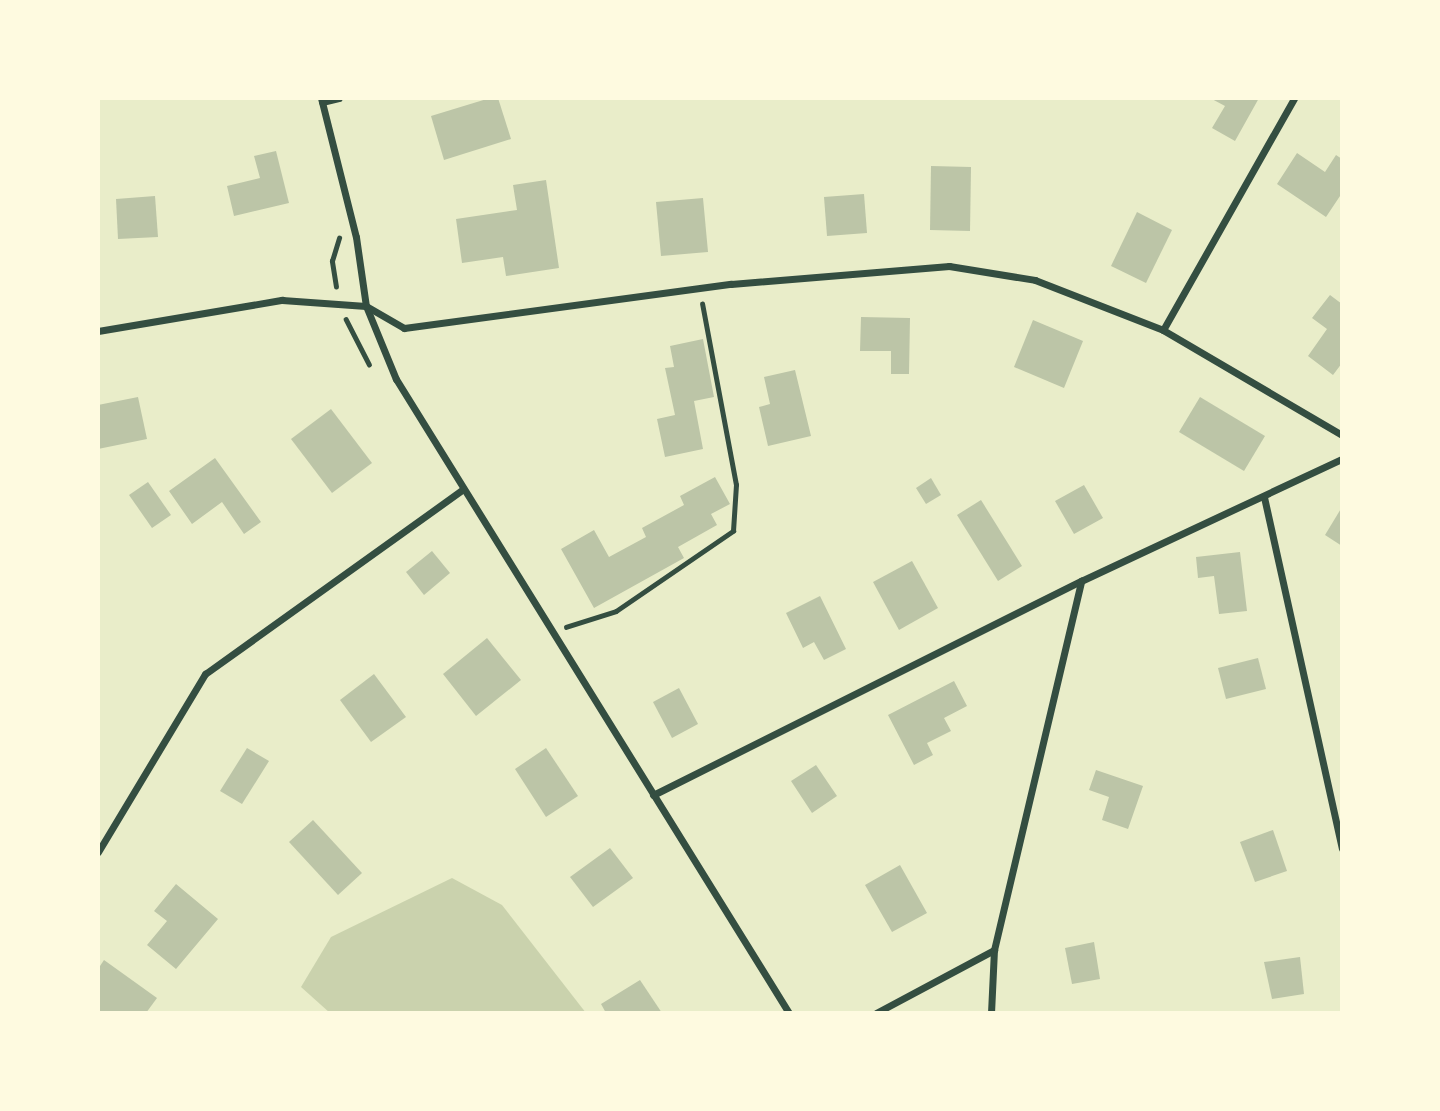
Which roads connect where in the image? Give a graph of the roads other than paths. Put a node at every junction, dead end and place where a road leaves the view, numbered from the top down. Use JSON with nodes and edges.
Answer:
{"nodes":[{"id":1,"x":339,"y":98,"type":"edge"},
{"id":2,"x":1294,"y":98,"type":"edge"},
{"id":3,"x":322,"y":100,"type":"edge"},
{"id":4,"x":366,"y":306,"type":"junction"},
{"id":5,"x":1163,"y":330,"type":"junction"},
{"id":6,"x":98,"y":331,"type":"edge"},
{"id":7,"x":1342,"y":435,"type":"edge"},
{"id":8,"x":1342,"y":458,"type":"edge"},
{"id":9,"x":463,"y":489,"type":"junction"},
{"id":10,"x":1264,"y":497,"type":"junction"},
{"id":11,"x":1081,"y":582,"type":"junction"},
{"id":12,"x":653,"y":795,"type":"junction"},
{"id":13,"x":1342,"y":848,"type":"edge"},
{"id":14,"x":98,"y":852,"type":"edge"},
{"id":15,"x":994,"y":950,"type":"junction"},
{"id":16,"x":789,"y":1013,"type":"edge"},
{"id":17,"x":876,"y":1013,"type":"edge"},
{"id":18,"x":991,"y":1013,"type":"edge"}],
"edges":[{"from":1,"to":3,"type":"street"},
{"from":2,"to":5,"type":"street"},
{"from":3,"to":4,"type":"street"},
{"from":4,"to":5,"type":"street"},
{"from":4,"to":6,"type":"street"},
{"from":4,"to":9,"type":"street"},
{"from":5,"to":7,"type":"street"},
{"from":8,"to":10,"type":"street"},
{"from":9,"to":12,"type":"street"},
{"from":9,"to":14,"type":"street"},
{"from":10,"to":11,"type":"street"},
{"from":10,"to":13,"type":"street"},
{"from":11,"to":12,"type":"street"},
{"from":11,"to":15,"type":"street"},
{"from":12,"to":16,"type":"street"},
{"from":15,"to":17,"type":"street"},
{"from":15,"to":18,"type":"street"}]}
